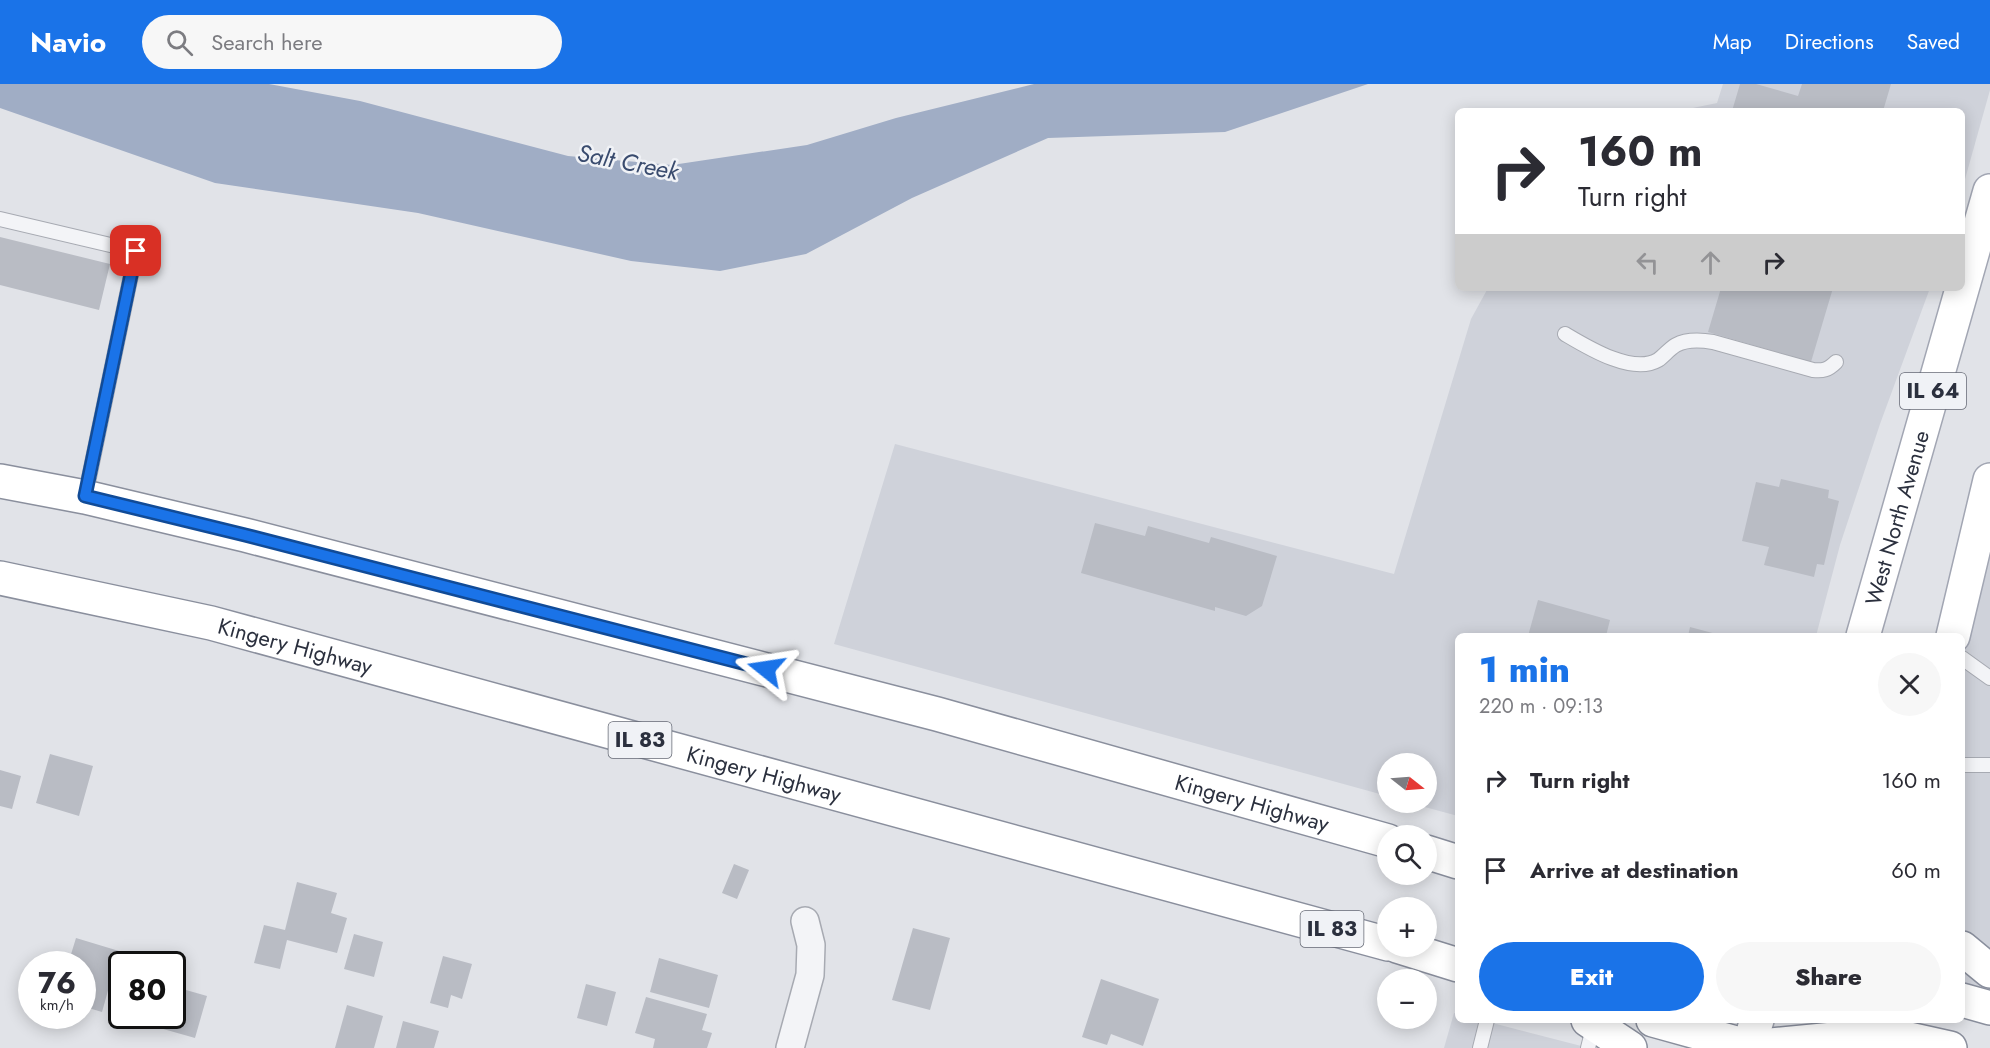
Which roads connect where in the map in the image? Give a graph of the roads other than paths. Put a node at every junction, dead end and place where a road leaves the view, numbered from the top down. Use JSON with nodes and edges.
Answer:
{"nodes":[{"id":1,"x":1990,"y":191,"type":"edge"},
{"id":2,"x":0,"y":219,"type":"edge"},
{"id":3,"x":1982,"y":252,"type":"edge"},
{"id":4,"x":1565,"y":334,"type":"dead end"},
{"id":5,"x":1836,"y":362,"type":"dead end"},
{"id":6,"x":1990,"y":480,"type":"edge"},
{"id":7,"x":0,"y":481,"type":"edge"},
{"id":8,"x":85,"y":496,"type":"junction"},
{"id":9,"x":0,"y":578,"type":"edge"},
{"id":10,"x":1864,"y":633,"type":"edge"},
{"id":11,"x":1954,"y":633,"type":"edge"},
{"id":12,"x":1965,"y":660,"type":"edge"},
{"id":13,"x":1990,"y":678,"type":"edge"},
{"id":14,"x":1965,"y":765,"type":"edge"},
{"id":15,"x":1990,"y":765,"type":"edge"},
{"id":16,"x":1377,"y":838,"type":"edge"},
{"id":17,"x":1437,"y":855,"type":"edge"},
{"id":18,"x":1455,"y":861,"type":"edge"},
{"id":19,"x":805,"y":921,"type":"dead end"},
{"id":20,"x":1377,"y":941,"type":"edge"},
{"id":21,"x":1965,"y":950,"type":"edge"},
{"id":22,"x":1432,"y":957,"type":"edge"},
{"id":23,"x":1455,"y":964,"type":"edge"},
{"id":24,"x":1990,"y":971,"type":"edge"},
{"id":25,"x":1965,"y":1001,"type":"edge"},
{"id":26,"x":1990,"y":1008,"type":"edge"},
{"id":27,"x":1486,"y":1023,"type":"edge"},
{"id":28,"x":1667,"y":1023,"type":"edge"},
{"id":29,"x":1590,"y":1031,"type":"edge"},
{"id":30,"x":1844,"y":1035,"type":"edge"},
{"id":31,"x":1752,"y":1041,"type":"edge"},
{"id":32,"x":790,"y":1048,"type":"edge"},
{"id":33,"x":1480,"y":1048,"type":"edge"},
{"id":34,"x":1630,"y":1048,"type":"edge"},
{"id":35,"x":1950,"y":1048,"type":"edge"}],
"edges":[{"from":1,"to":3,"type":"main road","name":"West North Avenue","number":"IL 64"},
{"from":2,"to":8,"type":"lane"},
{"from":3,"to":10,"type":"main road","name":"West North Avenue","number":"IL 64"},
{"from":4,"to":5,"type":"lane"},
{"from":6,"to":11,"type":"main road"},
{"from":7,"to":8,"type":"main road","name":"Kingery Highway"},
{"from":8,"to":16,"type":"main road","name":"Kingery Highway"},
{"from":9,"to":20,"type":"main road","name":"Kingery Highway","number":"IL 83"},
{"from":12,"to":13,"type":"lane"},
{"from":14,"to":15,"type":"lane"},
{"from":17,"to":18,"type":"main road"},
{"from":19,"to":32,"type":"street"},
{"from":21,"to":24,"type":"main road"},
{"from":22,"to":23,"type":"main road","number":"IL 83"},
{"from":25,"to":26,"type":"main road"},
{"from":27,"to":33,"type":"lane"},
{"from":28,"to":31,"type":"main road"},
{"from":29,"to":34,"type":"main road"},
{"from":30,"to":31,"type":"main road"},
{"from":30,"to":35,"type":"main road"}]}
